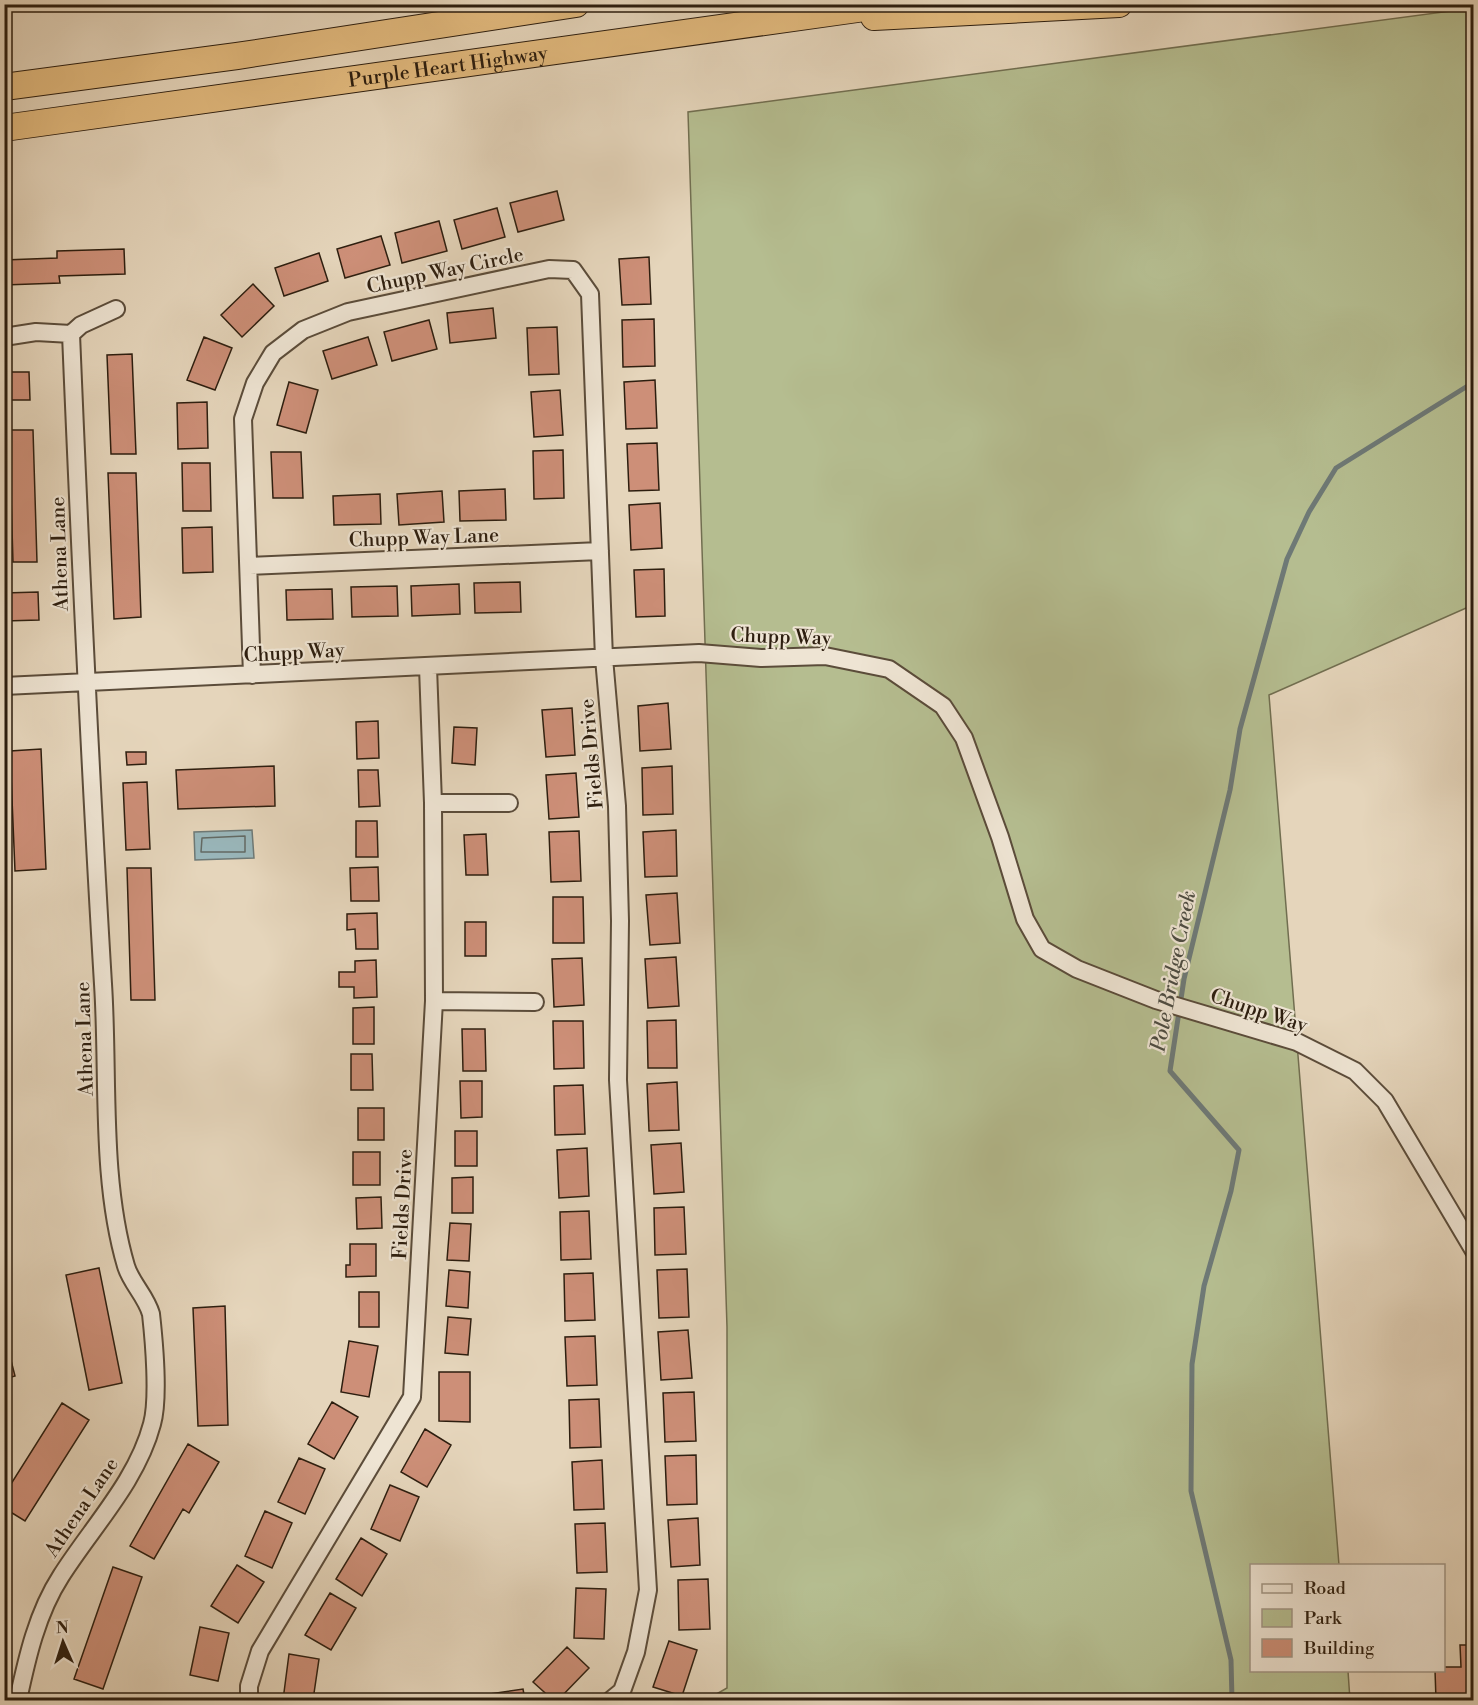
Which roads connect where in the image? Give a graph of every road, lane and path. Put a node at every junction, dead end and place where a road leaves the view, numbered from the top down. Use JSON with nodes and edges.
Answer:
{"nodes":[{"id":1,"x":576,"y":4,"type":"edge"},
{"id":2,"x":893,"y":4,"type":"edge"},
{"id":3,"x":1119,"y":4,"type":"edge"},
{"id":4,"x":769,"y":22,"type":"junction"},
{"id":5,"x":4,"y":87,"type":"edge"},
{"id":6,"x":4,"y":128,"type":"edge"},
{"id":7,"x":116,"y":309,"type":"dead end"},
{"id":8,"x":71,"y":334,"type":"junction"},
{"id":9,"x":4,"y":337,"type":"edge"},
{"id":10,"x":600,"y":551,"type":"junction"},
{"id":11,"x":250,"y":566,"type":"junction"},
{"id":12,"x":604,"y":658,"type":"junction"},
{"id":13,"x":428,"y":667,"type":"junction"},
{"id":14,"x":252,"y":675,"type":"junction"},
{"id":15,"x":86,"y":682,"type":"junction"},
{"id":16,"x":4,"y":686,"type":"edge"},
{"id":17,"x":433,"y":803,"type":"junction"},
{"id":18,"x":509,"y":803,"type":"dead end"},
{"id":19,"x":434,"y":1001,"type":"junction"},
{"id":20,"x":535,"y":1002,"type":"dead end"},
{"id":21,"x":1473,"y":1251,"type":"edge"},
{"id":22,"x":18,"y":1701,"type":"edge"},
{"id":23,"x":249,"y":1701,"type":"edge"},
{"id":24,"x":611,"y":1701,"type":"edge"}],
"edges":[{"from":1,"to":5,"type":"highway","name":"Purple Heart Highway"},
{"from":2,"to":4,"type":"highway","name":"Purple Heart Highway"},
{"from":3,"to":4,"type":"highway"},
{"from":4,"to":6,"type":"highway","name":"Purple Heart Highway"},
{"from":7,"to":8,"type":"street"},
{"from":8,"to":9,"type":"street"},
{"from":8,"to":15,"type":"street","name":"Athena Lane"},
{"from":10,"to":11,"type":"street","name":"Chupp Way Lane"},
{"from":10,"to":11,"type":"street","name":"Chupp Way Circle"},
{"from":10,"to":12,"type":"street","name":"Chupp Way Circle"},
{"from":11,"to":14,"type":"street","name":"Chupp Way Circle"},
{"from":12,"to":13,"type":"street","name":"Chupp Way"},
{"from":12,"to":21,"type":"street","name":"Chupp Way"},
{"from":12,"to":24,"type":"street","name":"Fields Drive"},
{"from":13,"to":14,"type":"street","name":"Chupp Way"},
{"from":13,"to":17,"type":"street","name":"Fields Drive"},
{"from":14,"to":15,"type":"street","name":"Chupp Way"},
{"from":15,"to":16,"type":"street","name":"Chupp Way"},
{"from":15,"to":22,"type":"street","name":"Athena Lane"},
{"from":17,"to":18,"type":"street"},
{"from":17,"to":19,"type":"street","name":"Fields Drive"},
{"from":19,"to":20,"type":"street"},
{"from":19,"to":23,"type":"street","name":"Fields Drive"}]}
